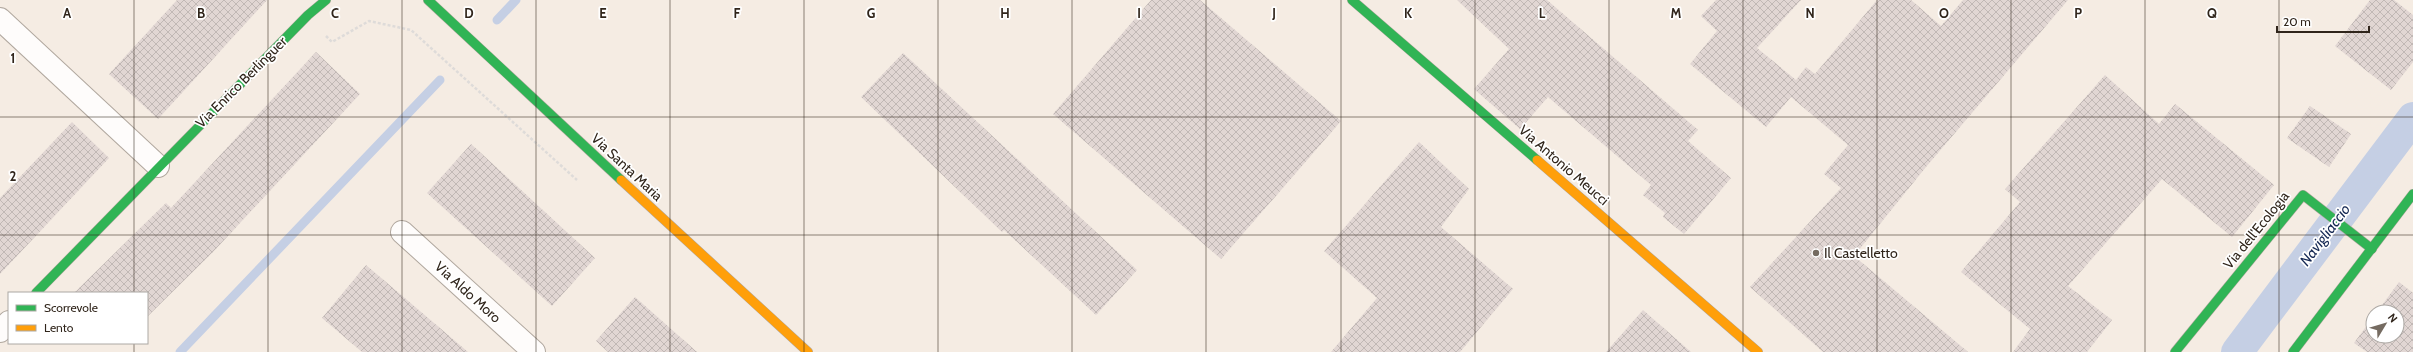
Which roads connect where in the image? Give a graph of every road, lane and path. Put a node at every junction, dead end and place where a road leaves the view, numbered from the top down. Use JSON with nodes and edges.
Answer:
{"nodes":[{"id":1,"x":326,"y":0,"type":"edge"},
{"id":2,"x":428,"y":0,"type":"edge"},
{"id":3,"x":1352,"y":0,"type":"edge"},
{"id":4,"x":308,"y":15,"type":"junction"},
{"id":5,"x":0,"y":19,"type":"edge"},
{"id":6,"x":158,"y":166,"type":"junction"},
{"id":7,"x":581,"y":183,"type":"dead end"},
{"id":8,"x":2413,"y":194,"type":"edge"},
{"id":9,"x":2413,"y":198,"type":"edge"},
{"id":10,"x":2403,"y":209,"type":"junction"},
{"id":11,"x":402,"y":232,"type":"dead end"},
{"id":12,"x":2372,"y":249,"type":"junction"},
{"id":13,"x":37,"y":292,"type":"edge"},
{"id":14,"x":8,"y":323,"type":"edge"},
{"id":15,"x":0,"y":331,"type":"edge"},
{"id":16,"x":534,"y":352,"type":"edge"},
{"id":17,"x":808,"y":352,"type":"edge"},
{"id":18,"x":1758,"y":352,"type":"edge"},
{"id":19,"x":2175,"y":352,"type":"edge"},
{"id":20,"x":2293,"y":352,"type":"edge"}],
"edges":[{"from":1,"to":4,"type":"street","name":"Via Enrico Berlinguer"},
{"from":2,"to":17,"type":"street","name":"Via Santa Maria"},
{"from":3,"to":18,"type":"street","name":"Via Antonio Meucci"},
{"from":4,"to":6,"type":"street","name":"Via Enrico Berlinguer"},
{"from":4,"to":7,"type":"path"},
{"from":5,"to":6,"type":"street"},
{"from":6,"to":13,"type":"street","name":"Via Enrico Berlinguer"},
{"from":8,"to":10,"type":"street"},
{"from":9,"to":10,"type":"street"},
{"from":10,"to":12,"type":"street"},
{"from":11,"to":16,"type":"street","name":"Via Aldo Moro"},
{"from":12,"to":19,"type":"street","name":"Via dell'Ecologia"},
{"from":12,"to":20,"type":"street"},
{"from":14,"to":15,"type":"street"}]}
